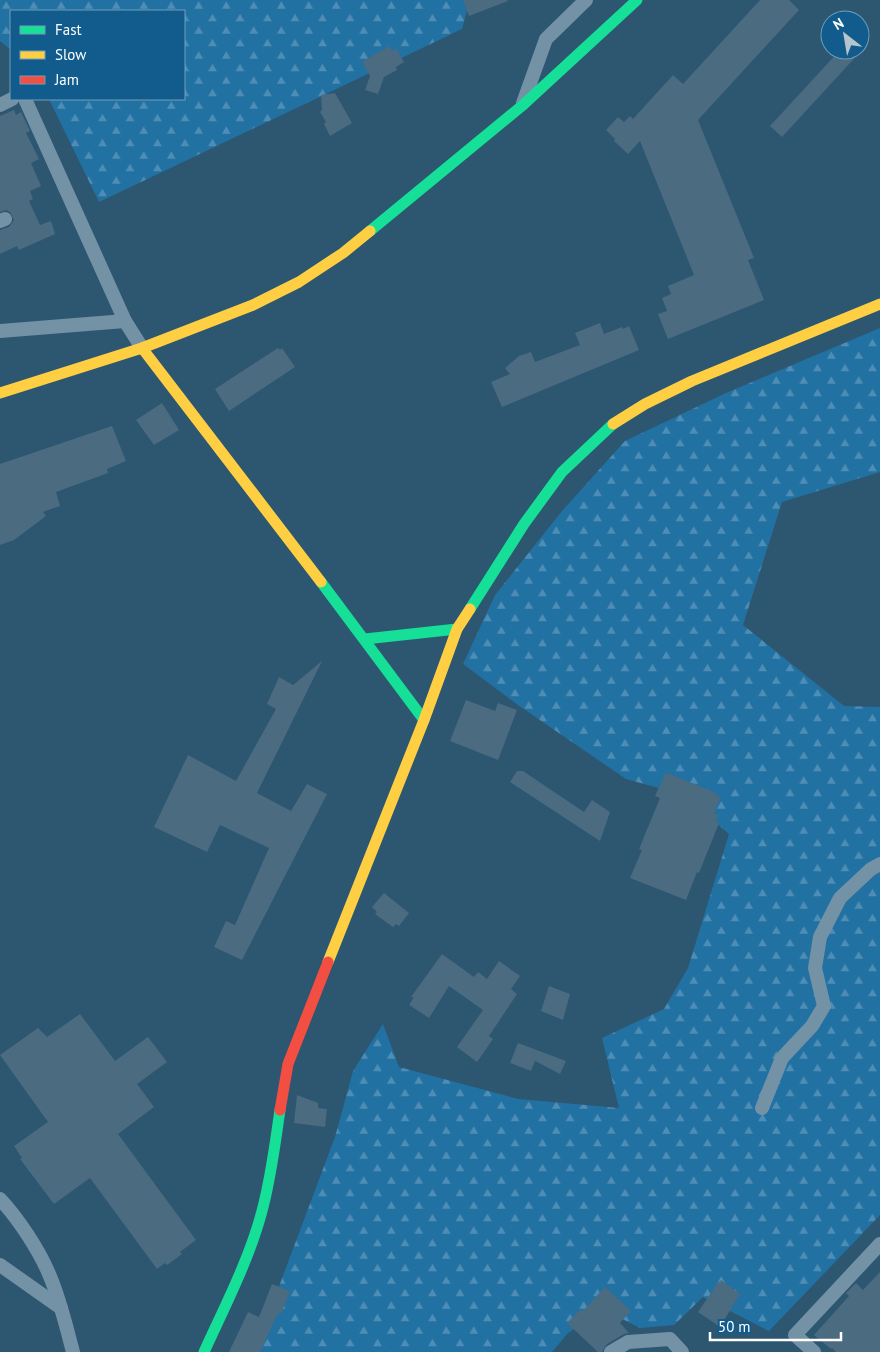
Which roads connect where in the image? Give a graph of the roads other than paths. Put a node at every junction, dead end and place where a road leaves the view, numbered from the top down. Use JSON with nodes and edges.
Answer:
{"nodes":[{"id":1,"x":586,"y":0,"type":"edge"},
{"id":2,"x":638,"y":0,"type":"edge"},
{"id":3,"x":25,"y":100,"type":"edge"},
{"id":4,"x":523,"y":105,"type":"junction"},
{"id":5,"x":880,"y":304,"type":"edge"},
{"id":6,"x":125,"y":321,"type":"junction"},
{"id":7,"x":0,"y":331,"type":"edge"},
{"id":8,"x":142,"y":348,"type":"junction"},
{"id":9,"x":0,"y":394,"type":"edge"},
{"id":10,"x":457,"y":629,"type":"junction"},
{"id":11,"x":365,"y":639,"type":"junction"},
{"id":12,"x":424,"y":720,"type":"junction"},
{"id":13,"x":880,"y":864,"type":"edge"},
{"id":14,"x":762,"y":1108,"type":"dead end"},
{"id":15,"x":0,"y":1199,"type":"edge"},
{"id":16,"x":880,"y":1244,"type":"edge"},
{"id":17,"x":0,"y":1265,"type":"edge"},
{"id":18,"x":61,"y":1308,"type":"junction"},
{"id":19,"x":73,"y":1352,"type":"edge"},
{"id":20,"x":204,"y":1352,"type":"edge"},
{"id":21,"x":611,"y":1352,"type":"edge"},
{"id":22,"x":682,"y":1352,"type":"edge"},
{"id":23,"x":814,"y":1352,"type":"edge"}],
"edges":[{"from":1,"to":4,"type":"street"},
{"from":2,"to":4,"type":"street"},
{"from":3,"to":6,"type":"street"},
{"from":4,"to":8,"type":"street"},
{"from":5,"to":10,"type":"street"},
{"from":6,"to":7,"type":"street"},
{"from":6,"to":8,"type":"street"},
{"from":8,"to":9,"type":"street"},
{"from":8,"to":11,"type":"street"},
{"from":10,"to":11,"type":"street"},
{"from":10,"to":12,"type":"street"},
{"from":11,"to":12,"type":"street"},
{"from":12,"to":20,"type":"street"},
{"from":13,"to":14,"type":"street"},
{"from":15,"to":18,"type":"street"},
{"from":16,"to":23,"type":"street"},
{"from":17,"to":18,"type":"street"},
{"from":18,"to":19,"type":"street"},
{"from":21,"to":22,"type":"street"}]}
